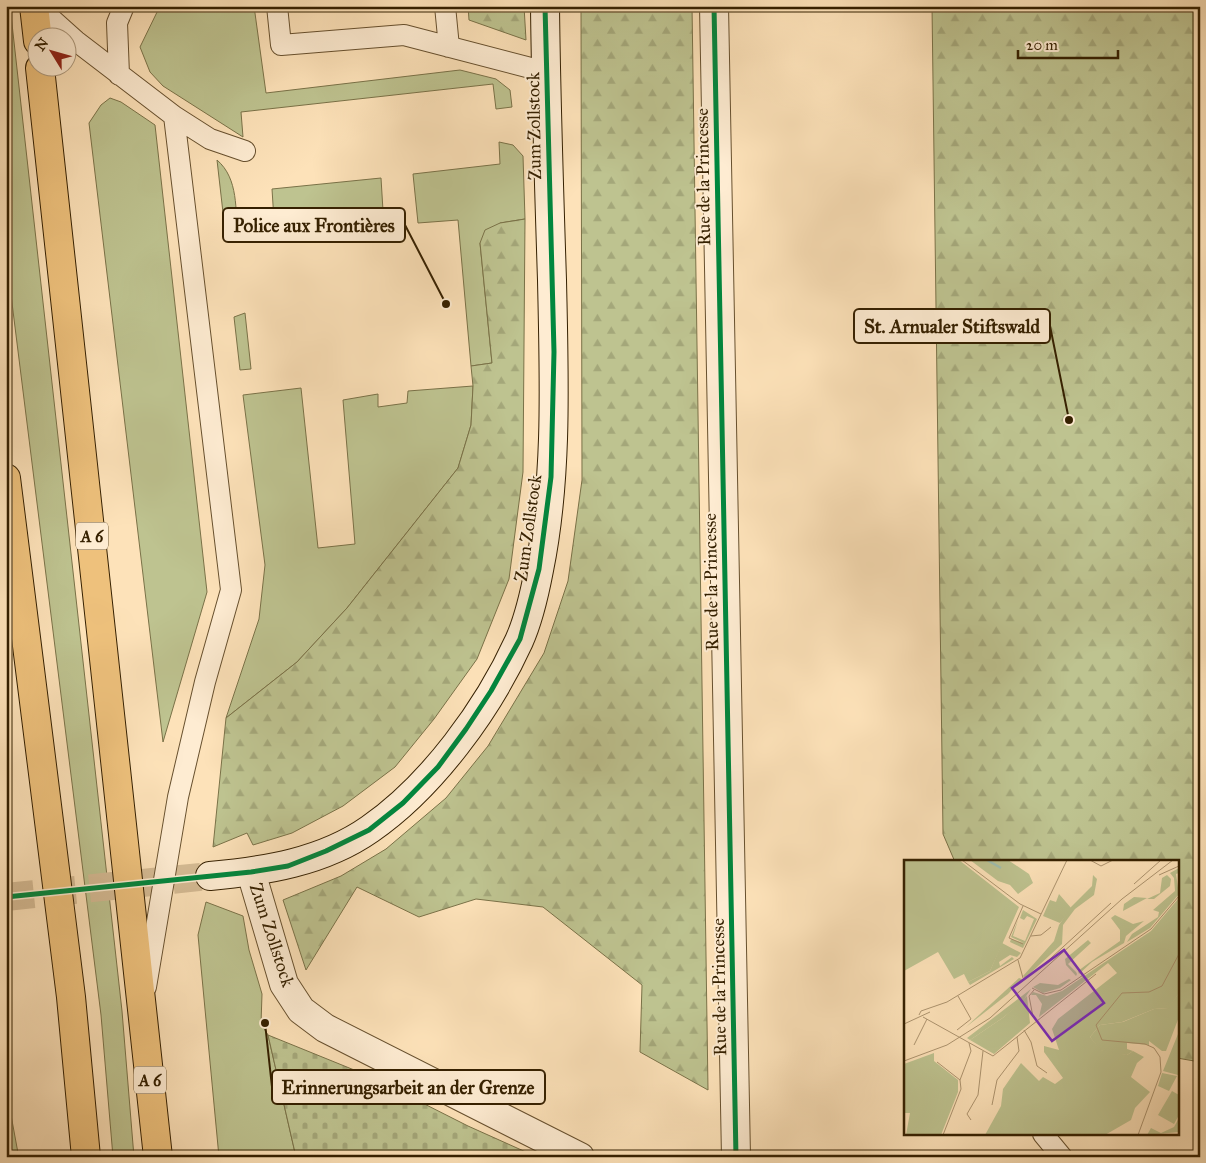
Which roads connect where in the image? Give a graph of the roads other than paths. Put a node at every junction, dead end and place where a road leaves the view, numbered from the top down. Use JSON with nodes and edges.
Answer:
{"nodes":[{"id":1,"x":35,"y":6,"type":"edge"},
{"id":2,"x":124,"y":6,"type":"edge"},
{"id":3,"x":277,"y":6,"type":"edge"},
{"id":4,"x":445,"y":6,"type":"edge"},
{"id":5,"x":545,"y":6,"type":"edge"},
{"id":6,"x":714,"y":6,"type":"edge"},
{"id":7,"x":37,"y":28,"type":"edge"},
{"id":8,"x":449,"y":47,"type":"junction"},
{"id":9,"x":546,"y":72,"type":"junction"},
{"id":10,"x":119,"y":75,"type":"junction"},
{"id":11,"x":41,"y":78,"type":"edge"},
{"id":12,"x":174,"y":116,"type":"junction"},
{"id":13,"x":245,"y":152,"type":"dead end"},
{"id":14,"x":6,"y":478,"type":"edge"},
{"id":15,"x":252,"y":872,"type":"junction"},
{"id":16,"x":210,"y":876,"type":"tunnel mouth"},
{"id":17,"x":143,"y":1004,"type":"junction"},
{"id":18,"x":1045,"y":1136,"type":"edge"},
{"id":19,"x":86,"y":1157,"type":"edge"},
{"id":20,"x":158,"y":1157,"type":"edge"},
{"id":21,"x":580,"y":1157,"type":"edge"},
{"id":22,"x":736,"y":1157,"type":"edge"},
{"id":23,"x":1062,"y":1157,"type":"edge"}],
"edges":[{"from":1,"to":7,"type":"highway"},
{"from":1,"to":10,"type":"lane"},
{"from":2,"to":10,"type":"lane"},
{"from":3,"to":8,"type":"lane"},
{"from":4,"to":8,"type":"lane"},
{"from":5,"to":9,"type":"street","name":"Zum Zollstock"},
{"from":6,"to":22,"type":"street","name":"Rue de la Princesse"},
{"from":8,"to":9,"type":"lane"},
{"from":9,"to":15,"type":"street","name":"Zum Zollstock"},
{"from":10,"to":12,"type":"lane"},
{"from":11,"to":17,"type":"highway","number":"A 6"},
{"from":12,"to":13,"type":"lane"},
{"from":12,"to":17,"type":"lane"},
{"from":14,"to":19,"type":"highway"},
{"from":15,"to":16,"type":"street","name":"Zum Zollstock"},
{"from":15,"to":21,"type":"street","name":"Zum Zollstock"},
{"from":17,"to":20,"type":"highway","number":"A 6"},
{"from":18,"to":23,"type":"lane"}]}
